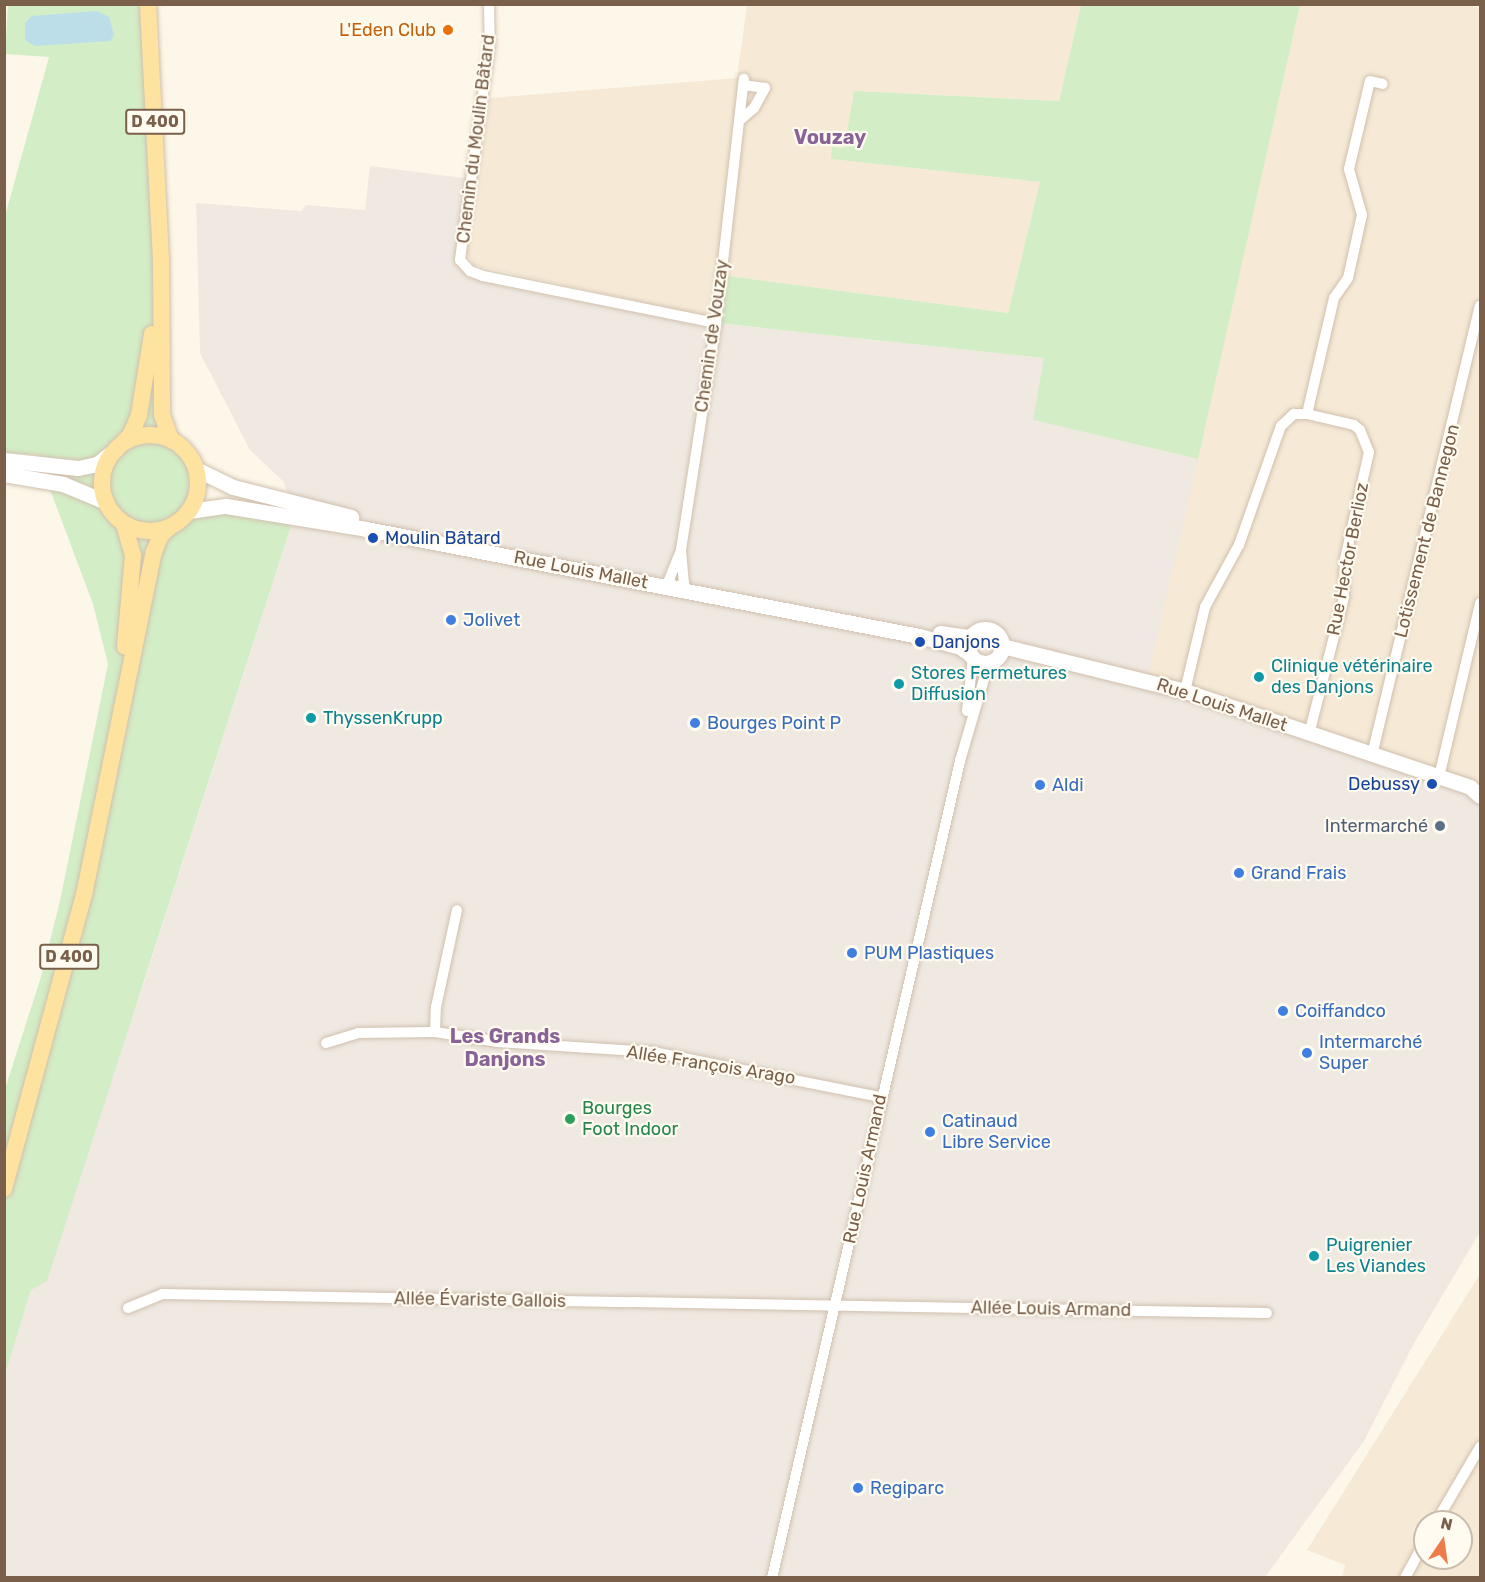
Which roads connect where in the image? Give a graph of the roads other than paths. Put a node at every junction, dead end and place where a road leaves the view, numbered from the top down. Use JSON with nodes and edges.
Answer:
{"nodes":[{"id":1,"x":148,"y":4,"type":"edge"},
{"id":2,"x":489,"y":4,"type":"edge"},
{"id":3,"x":1383,"y":84,"type":"dead end"},
{"id":4,"x":739,"y":121,"type":"junction"},
{"id":5,"x":158,"y":240,"type":"junction"},
{"id":6,"x":1480,"y":306,"type":"edge"},
{"id":7,"x":716,"y":323,"type":"junction"},
{"id":8,"x":1307,"y":414,"type":"junction"},
{"id":9,"x":171,"y":440,"type":"junction"},
{"id":10,"x":120,"y":446,"type":"junction"},
{"id":11,"x":4,"y":460,"type":"edge"},
{"id":12,"x":196,"y":469,"type":"junction"},
{"id":13,"x":4,"y":474,"type":"edge"},
{"id":14,"x":106,"y":502,"type":"junction"},
{"id":15,"x":189,"y":511,"type":"junction"},
{"id":16,"x":124,"y":524,"type":"junction"},
{"id":17,"x":170,"y":527,"type":"junction"},
{"id":18,"x":676,"y":584,"type":"junction"},
{"id":19,"x":1480,"y":603,"type":"edge"},
{"id":20,"x":970,"y":637,"type":"junction"},
{"id":21,"x":1002,"y":646,"type":"junction"},
{"id":22,"x":971,"y":656,"type":"junction"},
{"id":23,"x":989,"y":662,"type":"junction"},
{"id":24,"x":1185,"y":691,"type":"junction"},
{"id":25,"x":118,"y":723,"type":"junction"},
{"id":26,"x":1309,"y":734,"type":"junction"},
{"id":27,"x":1372,"y":755,"type":"junction"},
{"id":28,"x":960,"y":761,"type":"junction"},
{"id":29,"x":1439,"y":777,"type":"junction"},
{"id":30,"x":1480,"y":796,"type":"edge"},
{"id":31,"x":457,"y":910,"type":"dead end"},
{"id":32,"x":435,"y":1032,"type":"junction"},
{"id":33,"x":326,"y":1043,"type":"dead end"},
{"id":34,"x":881,"y":1097,"type":"junction"},
{"id":35,"x":4,"y":1189,"type":"edge"},
{"id":36,"x":835,"y":1306,"type":"junction"},
{"id":37,"x":128,"y":1308,"type":"dead end"},
{"id":38,"x":1267,"y":1313,"type":"dead end"},
{"id":39,"x":1480,"y":1447,"type":"edge"},
{"id":40,"x":1477,"y":1461,"type":"edge"},
{"id":41,"x":1444,"y":1510,"type":"edge"},
{"id":42,"x":1413,"y":1563,"type":"edge"},
{"id":43,"x":772,"y":1578,"type":"edge"},
{"id":44,"x":1405,"y":1578,"type":"edge"}],
"edges":[{"from":1,"to":5,"type":"main road","number":"D 400"},
{"from":2,"to":7,"type":"street","name":"Chemin du Moulin Bâtard"},
{"from":3,"to":8,"type":"street"},
{"from":4,"to":4,"type":"street","name":"Chemin de Vouzay"},
{"from":4,"to":7,"type":"street","name":"Chemin de Vouzay"},
{"from":5,"to":9,"type":"main road","number":"D 400"},
{"from":5,"to":10,"type":"main road","number":"D 400"},
{"from":6,"to":27,"type":"street","name":"Lotissement de Bannegon"},
{"from":7,"to":18,"type":"street","name":"Chemin de Vouzay"},
{"from":8,"to":24,"type":"street"},
{"from":8,"to":26,"type":"street","name":"Rue Hector Berlioz"},
{"from":9,"to":10,"type":"main road"},
{"from":9,"to":12,"type":"main road"},
{"from":10,"to":11,"type":"main road"},
{"from":10,"to":14,"type":"main road"},
{"from":12,"to":15,"type":"main road"},
{"from":12,"to":18,"type":"main road","name":"Rue Louis Mallet"},
{"from":13,"to":14,"type":"main road"},
{"from":14,"to":16,"type":"main road"},
{"from":15,"to":17,"type":"main road"},
{"from":15,"to":18,"type":"main road","name":"Rue Louis Mallet"},
{"from":16,"to":17,"type":"main road"},
{"from":16,"to":25,"type":"main road","number":"D 400"},
{"from":17,"to":25,"type":"main road","number":"D 400"},
{"from":18,"to":20,"type":"main road","name":"Rue Louis Mallet"},
{"from":18,"to":22,"type":"main road","name":"Rue Louis Mallet"},
{"from":19,"to":29,"type":"street"},
{"from":20,"to":21,"type":"main road","name":"Rue Louis Mallet"},
{"from":20,"to":22,"type":"main road"},
{"from":21,"to":23,"type":"main road"},
{"from":21,"to":24,"type":"main road","name":"Rue Louis Mallet"},
{"from":22,"to":23,"type":"main road","name":"Rue Louis Mallet"},
{"from":22,"to":28,"type":"street","name":"Rue Louis Armand"},
{"from":23,"to":28,"type":"street","name":"Rue Louis Armand"},
{"from":24,"to":26,"type":"main road","name":"Rue Louis Mallet"},
{"from":25,"to":35,"type":"main road","number":"D 400"},
{"from":26,"to":27,"type":"main road","name":"Rue Louis Mallet"},
{"from":27,"to":29,"type":"main road","name":"Rue Louis Mallet"},
{"from":28,"to":34,"type":"street","name":"Rue Louis Armand"},
{"from":29,"to":30,"type":"main road","name":"Rue Louis Mallet"},
{"from":31,"to":32,"type":"street"},
{"from":32,"to":33,"type":"street","name":"Allée François Arago"},
{"from":32,"to":34,"type":"street","name":"Allée François Arago"},
{"from":34,"to":36,"type":"street","name":"Rue Louis Armand"},
{"from":36,"to":37,"type":"street","name":"Allée Évariste Gallois"},
{"from":36,"to":38,"type":"street","name":"Allée Louis Armand"},
{"from":36,"to":43,"type":"street","name":"Rue Louis Armand"},
{"from":39,"to":40,"type":"street"},
{"from":40,"to":41,"type":"street"},
{"from":42,"to":44,"type":"street"}]}
